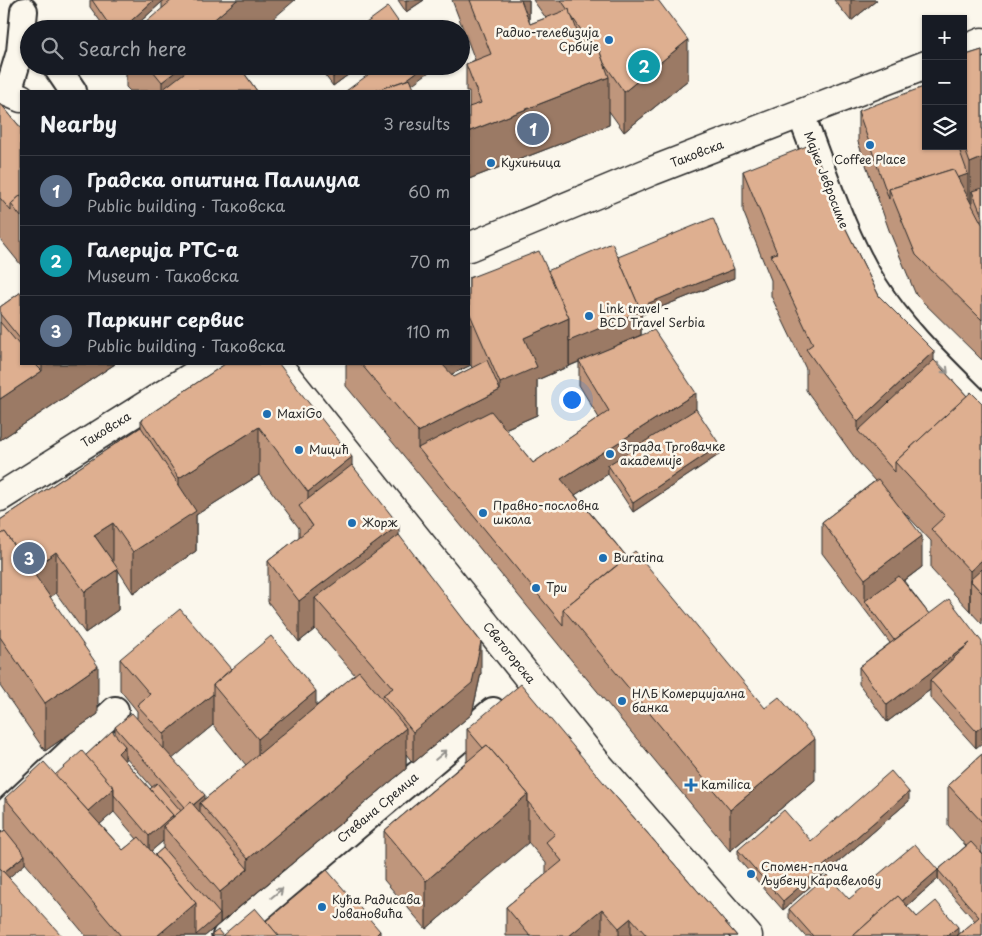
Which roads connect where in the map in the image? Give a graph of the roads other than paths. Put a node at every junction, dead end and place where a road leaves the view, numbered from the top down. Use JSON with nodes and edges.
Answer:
{"nodes":[{"id":1,"x":982,"y":42,"type":"edge"},
{"id":2,"x":967,"y":48,"type":"edge"},
{"id":3,"x":20,"y":52,"type":"edge"},
{"id":4,"x":922,"y":67,"type":"edge"},
{"id":5,"x":62,"y":75,"type":"edge"},
{"id":6,"x":72,"y":90,"type":"edge"},
{"id":7,"x":10,"y":93,"type":"edge"},
{"id":8,"x":801,"y":115,"type":"junction"},
{"id":9,"x":470,"y":247,"type":"edge"},
{"id":10,"x":210,"y":365,"type":"edge"},
{"id":11,"x":278,"y":365,"type":"edge"},
{"id":12,"x":982,"y":408,"type":"edge"},
{"id":13,"x":0,"y":497,"type":"edge"},
{"id":14,"x":518,"y":690,"type":"junction"},
{"id":15,"x":115,"y":710,"type":"dead end"},
{"id":16,"x":0,"y":818,"type":"edge"},
{"id":17,"x":226,"y":936,"type":"edge"},
{"id":18,"x":748,"y":936,"type":"edge"}],
"edges":[{"from":1,"to":2,"type":"main road"},
{"from":3,"to":7,"type":"street"},
{"from":4,"to":8,"type":"main road","name":"Таковска"},
{"from":5,"to":6,"type":"street"},
{"from":8,"to":9,"type":"main road","name":"Таковска"},
{"from":8,"to":12,"type":"street","name":"Мајке Јевросиме","one_way":true},
{"from":10,"to":13,"type":"main road","name":"Таковска"},
{"from":11,"to":14,"type":"main road","name":"Светогорска"},
{"from":17,"to":14,"type":"street","name":"Стевана Сремца","one_way":true},
{"from":14,"to":18,"type":"main road","name":"Светогорска"},
{"from":15,"to":16,"type":"street"}]}
